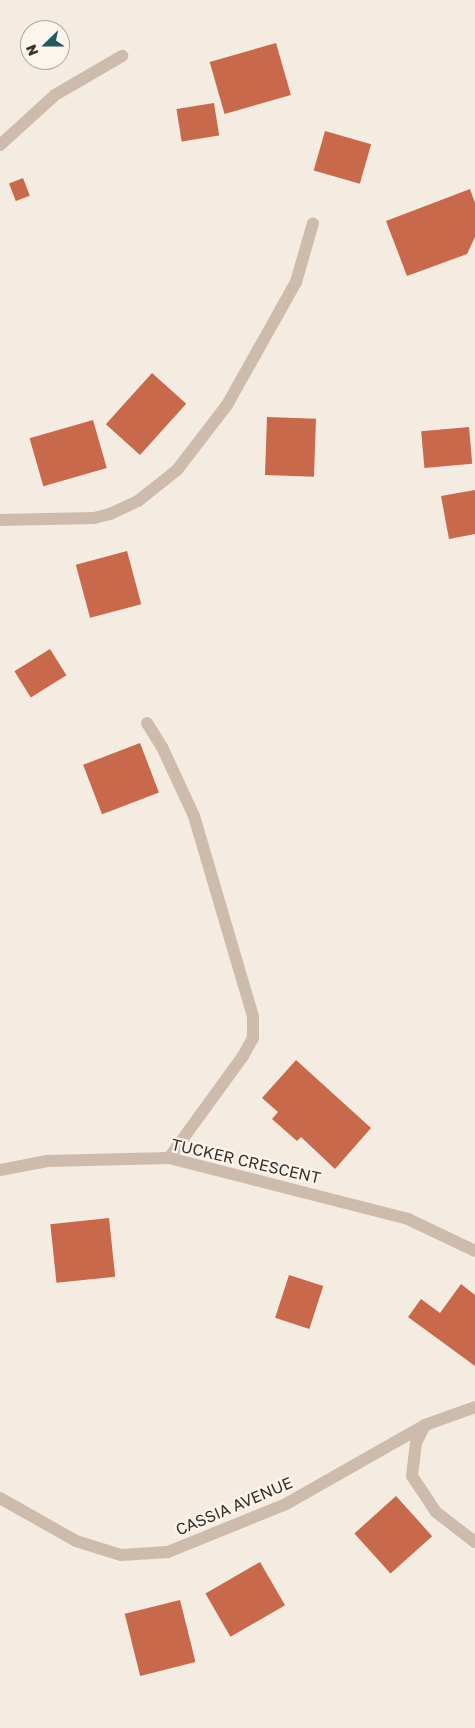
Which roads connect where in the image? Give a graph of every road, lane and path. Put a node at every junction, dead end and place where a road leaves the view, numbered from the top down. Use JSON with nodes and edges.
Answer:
{"nodes":[{"id":1,"x":122,"y":56,"type":"dead end"},
{"id":2,"x":0,"y":145,"type":"edge"},
{"id":3,"x":313,"y":223,"type":"dead end"},
{"id":4,"x":0,"y":520,"type":"edge"},
{"id":5,"x":147,"y":723,"type":"dead end"},
{"id":6,"x":169,"y":1158,"type":"junction"},
{"id":7,"x":0,"y":1170,"type":"edge"},
{"id":8,"x":475,"y":1251,"type":"edge"},
{"id":9,"x":475,"y":1407,"type":"edge"},
{"id":10,"x":425,"y":1425,"type":"junction"},
{"id":11,"x":0,"y":1498,"type":"edge"},
{"id":12,"x":475,"y":1542,"type":"edge"}],
"edges":[{"from":1,"to":2,"type":"street"},
{"from":3,"to":4,"type":"street"},
{"from":5,"to":6,"type":"street"},
{"from":6,"to":7,"type":"street","name":"TUCKER CRESCENT"},
{"from":6,"to":8,"type":"street","name":"TUCKER CRESCENT"},
{"from":9,"to":10,"type":"street","name":"CASSIA AVENUE"},
{"from":10,"to":11,"type":"street","name":"CASSIA AVENUE"},
{"from":10,"to":12,"type":"street"}]}
